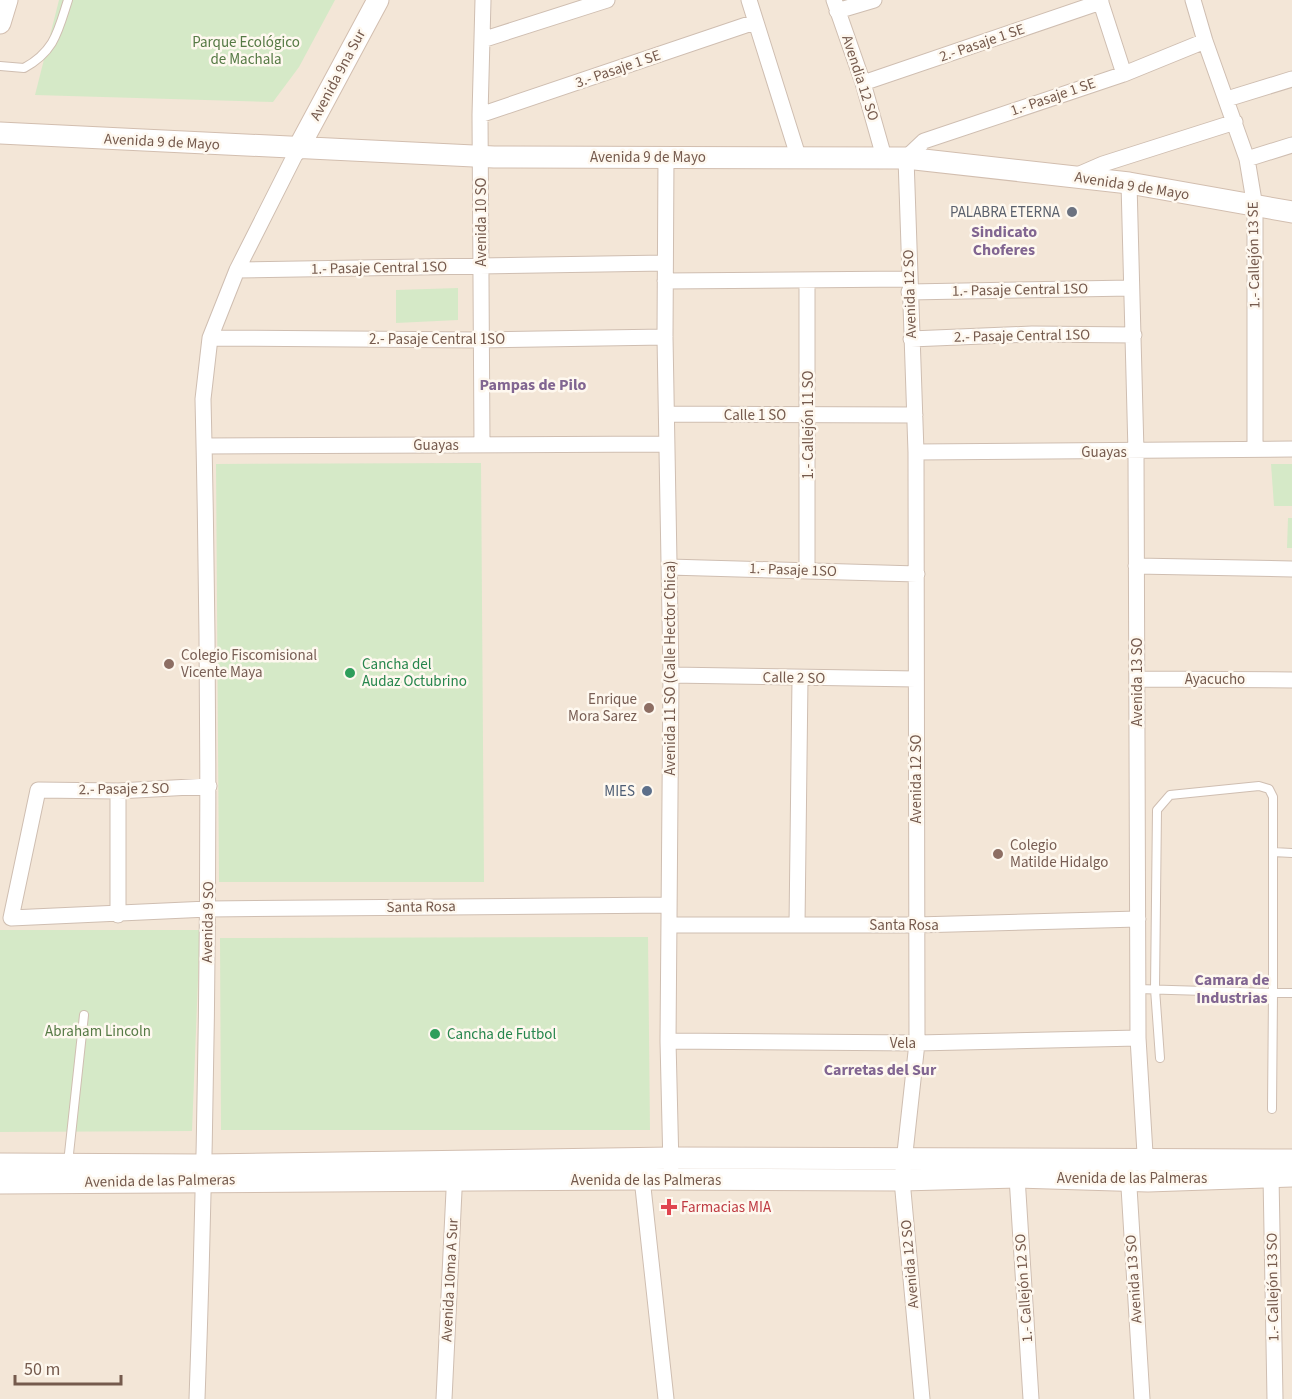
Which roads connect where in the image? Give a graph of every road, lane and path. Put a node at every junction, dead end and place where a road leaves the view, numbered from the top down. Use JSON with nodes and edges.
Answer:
{"nodes":[{"id":1,"x":7,"y":0,"type":"edge"},
{"id":2,"x":68,"y":0,"type":"edge"},
{"id":3,"x":378,"y":0,"type":"edge"},
{"id":4,"x":483,"y":0,"type":"edge"},
{"id":5,"x":607,"y":0,"type":"edge"},
{"id":6,"x":749,"y":0,"type":"edge"},
{"id":7,"x":874,"y":0,"type":"edge"},
{"id":8,"x":1193,"y":0,"type":"edge"},
{"id":9,"x":1100,"y":1,"type":"edge"},
{"id":10,"x":835,"y":6,"type":"edge"},
{"id":11,"x":0,"y":22,"type":"edge"},
{"id":12,"x":755,"y":22,"type":"junction"},
{"id":13,"x":482,"y":40,"type":"junction"},
{"id":14,"x":1204,"y":41,"type":"junction"},
{"id":15,"x":0,"y":66,"type":"edge"},
{"id":16,"x":1124,"y":74,"type":"junction"},
{"id":17,"x":1292,"y":79,"type":"edge"},
{"id":18,"x":863,"y":83,"type":"junction"},
{"id":19,"x":1227,"y":99,"type":"junction"},
{"id":20,"x":480,"y":115,"type":"junction"},
{"id":21,"x":1235,"y":122,"type":"junction"},
{"id":22,"x":0,"y":133,"type":"edge"},
{"id":23,"x":1292,"y":145,"type":"edge"},
{"id":24,"x":298,"y":149,"type":"junction"},
{"id":25,"x":482,"y":156,"type":"junction"},
{"id":26,"x":666,"y":156,"type":"junction"},
{"id":27,"x":884,"y":157,"type":"junction"},
{"id":28,"x":906,"y":158,"type":"junction"},
{"id":29,"x":799,"y":159,"type":"junction"},
{"id":30,"x":1247,"y":159,"type":"junction"},
{"id":31,"x":1073,"y":177,"type":"junction"},
{"id":32,"x":1129,"y":183,"type":"junction"},
{"id":33,"x":1255,"y":207,"type":"junction"},
{"id":34,"x":1292,"y":212,"type":"edge"},
{"id":35,"x":665,"y":263,"type":"junction"},
{"id":36,"x":481,"y":267,"type":"junction"},
{"id":37,"x":237,"y":270,"type":"junction"},
{"id":38,"x":807,"y":280,"type":"junction"},
{"id":39,"x":665,"y":281,"type":"junction"},
{"id":40,"x":909,"y":286,"type":"junction"},
{"id":41,"x":1131,"y":288,"type":"junction"},
{"id":42,"x":1134,"y":335,"type":"junction"},
{"id":43,"x":665,"y":337,"type":"junction"},
{"id":44,"x":210,"y":338,"type":"junction"},
{"id":45,"x":911,"y":339,"type":"junction"},
{"id":46,"x":480,"y":340,"type":"junction"},
{"id":47,"x":666,"y":414,"type":"junction"},
{"id":48,"x":809,"y":415,"type":"junction"},
{"id":49,"x":915,"y":415,"type":"junction"},
{"id":50,"x":667,"y":444,"type":"junction"},
{"id":51,"x":483,"y":445,"type":"junction"},
{"id":52,"x":204,"y":446,"type":"junction"},
{"id":53,"x":1255,"y":448,"type":"junction"},
{"id":54,"x":1292,"y":449,"type":"edge"},
{"id":55,"x":916,"y":452,"type":"junction"},
{"id":56,"x":1136,"y":452,"type":"junction"},
{"id":57,"x":1136,"y":566,"type":"junction"},
{"id":58,"x":669,"y":567,"type":"junction"},
{"id":59,"x":1292,"y":569,"type":"edge"},
{"id":60,"x":807,"y":570,"type":"junction"},
{"id":61,"x":917,"y":574,"type":"junction"},
{"id":62,"x":671,"y":675,"type":"junction"},
{"id":63,"x":800,"y":678,"type":"junction"},
{"id":64,"x":916,"y":679,"type":"junction"},
{"id":65,"x":1138,"y":679,"type":"junction"},
{"id":66,"x":1292,"y":680,"type":"edge"},
{"id":67,"x":209,"y":786,"type":"junction"},
{"id":68,"x":118,"y":791,"type":"junction"},
{"id":69,"x":1273,"y":852,"type":"junction"},
{"id":70,"x":1292,"y":853,"type":"edge"},
{"id":71,"x":669,"y":905,"type":"junction"},
{"id":72,"x":208,"y":909,"type":"junction"},
{"id":73,"x":118,"y":915,"type":"junction"},
{"id":74,"x":10,"y":918,"type":"joint"},
{"id":75,"x":1138,"y":920,"type":"junction"},
{"id":76,"x":669,"y":925,"type":"junction"},
{"id":77,"x":797,"y":925,"type":"junction"},
{"id":78,"x":916,"y":925,"type":"junction"},
{"id":79,"x":1138,"y":989,"type":"junction"},
{"id":80,"x":1155,"y":989,"type":"junction"},
{"id":81,"x":1273,"y":993,"type":"junction"},
{"id":82,"x":1292,"y":993,"type":"edge"},
{"id":83,"x":84,"y":1015,"type":"dead end"},
{"id":84,"x":1138,"y":1038,"type":"junction"},
{"id":85,"x":668,"y":1041,"type":"junction"},
{"id":86,"x":916,"y":1043,"type":"junction"},
{"id":87,"x":1160,"y":1058,"type":"dead end"},
{"id":88,"x":1272,"y":1109,"type":"dead end"},
{"id":89,"x":671,"y":1158,"type":"junction"},
{"id":90,"x":1135,"y":1158,"type":"junction"},
{"id":91,"x":1292,"y":1160,"type":"edge"},
{"id":92,"x":0,"y":1164,"type":"edge"},
{"id":93,"x":641,"y":1169,"type":"junction"},
{"id":94,"x":903,"y":1170,"type":"junction"},
{"id":95,"x":455,"y":1171,"type":"junction"},
{"id":96,"x":68,"y":1173,"type":"junction"},
{"id":97,"x":205,"y":1173,"type":"junction"},
{"id":98,"x":1282,"y":1176,"type":"edge"},
{"id":99,"x":1017,"y":1177,"type":"junction"},
{"id":100,"x":671,"y":1180,"type":"junction"},
{"id":101,"x":1138,"y":1181,"type":"junction"},
{"id":102,"x":0,"y":1183,"type":"edge"},
{"id":103,"x":197,"y":1399,"type":"edge"},
{"id":104,"x":444,"y":1399,"type":"edge"},
{"id":105,"x":666,"y":1399,"type":"edge"},
{"id":106,"x":922,"y":1399,"type":"edge"},
{"id":107,"x":1031,"y":1399,"type":"edge"},
{"id":108,"x":1142,"y":1399,"type":"edge"},
{"id":109,"x":1275,"y":1399,"type":"edge"}],
"edges":[{"from":1,"to":11,"type":"street"},
{"from":2,"to":15,"type":"lane"},
{"from":3,"to":24,"type":"street","name":"Avenida 9na Sur"},
{"from":4,"to":13,"type":"street","name":"Avenida 10 SO"},
{"from":5,"to":13,"type":"street"},
{"from":6,"to":12,"type":"street"},
{"from":7,"to":10,"type":"street"},
{"from":8,"to":14,"type":"street","name":"1.- Callejón 13 SE"},
{"from":9,"to":16,"type":"street"},
{"from":9,"to":18,"type":"street","name":"2.- Pasaje 1 SE"},
{"from":10,"to":18,"type":"street","name":"Avendia 12 SO"},
{"from":12,"to":20,"type":"street","name":"3.- Pasaje 1 SE"},
{"from":12,"to":29,"type":"street"},
{"from":13,"to":20,"type":"street","name":"Avenida 10 SO"},
{"from":14,"to":16,"type":"street","name":"1.- Pasaje 1 SE"},
{"from":14,"to":19,"type":"street","name":"1.- Callejón 13 SE"},
{"from":16,"to":28,"type":"street","name":"1.- Pasaje 1 SE"},
{"from":17,"to":19,"type":"street"},
{"from":18,"to":27,"type":"street","name":"Avendia 12 SO"},
{"from":19,"to":21,"type":"street","name":"1.- Callejón 13 SE"},
{"from":20,"to":25,"type":"street","name":"Avenida 10 SO"},
{"from":21,"to":30,"type":"street","name":"1.- Callejón 13 SE"},
{"from":21,"to":31,"type":"street"},
{"from":22,"to":24,"type":"street","name":"Avenida 9 de Mayo"},
{"from":23,"to":30,"type":"street"},
{"from":24,"to":25,"type":"street","name":"Avenida 9 de Mayo"},
{"from":24,"to":37,"type":"street","name":"Avenida 9 SO"},
{"from":25,"to":26,"type":"street","name":"Avenida 9 de Mayo"},
{"from":25,"to":36,"type":"street","name":"Avenida 10 SO"},
{"from":26,"to":29,"type":"street","name":"Avenida 9 de Mayo"},
{"from":26,"to":35,"type":"street","name":"Avenida 11 SO (Calle Hector Chica)"},
{"from":27,"to":28,"type":"street","name":"Avenida 9 de Mayo"},
{"from":27,"to":29,"type":"street","name":"Avenida 9 de Mayo"},
{"from":28,"to":31,"type":"street","name":"Avenida 9 de Mayo"},
{"from":28,"to":40,"type":"street","name":"Avenida 12 SO"},
{"from":30,"to":33,"type":"street","name":"1.- Callejón 13 SE"},
{"from":31,"to":32,"type":"street","name":"Avenida 9 de Mayo"},
{"from":32,"to":33,"type":"street","name":"Avenida 9 de Mayo"},
{"from":32,"to":41,"type":"street","name":"Avenida 13 SO"},
{"from":33,"to":34,"type":"street","name":"Avenida 9 de Mayo"},
{"from":33,"to":53,"type":"street","name":"1.- Callejón 13 SE"},
{"from":35,"to":36,"type":"street","name":"1.- Pasaje Central 1SO"},
{"from":35,"to":39,"type":"street","name":"Avenida 11 SO (Calle Hector Chica)"},
{"from":36,"to":37,"type":"street","name":"1.- Pasaje Central 1SO"},
{"from":36,"to":46,"type":"street","name":"Avenida 10 SO"},
{"from":37,"to":44,"type":"street","name":"Avenida 9 SO"},
{"from":38,"to":39,"type":"street","name":"1.- Pasaje Central 1SO"},
{"from":38,"to":40,"type":"street","name":"1.- Pasaje Central 1SO"},
{"from":38,"to":48,"type":"street","name":"1.- Callejón 11 SO"},
{"from":39,"to":43,"type":"street","name":"Avenida 11 SO (Calle Hector Chica)"},
{"from":40,"to":41,"type":"street","name":"1.- Pasaje Central 1SO"},
{"from":40,"to":45,"type":"street","name":"Avenida 12 SO"},
{"from":41,"to":42,"type":"street","name":"Avenida 13 SO"},
{"from":42,"to":45,"type":"street","name":"2.- Pasaje Central 1SO"},
{"from":42,"to":56,"type":"street","name":"Avenida 13 SO"},
{"from":43,"to":46,"type":"street","name":"2.- Pasaje Central 1SO"},
{"from":43,"to":47,"type":"street","name":"Avenida 11 SO (Calle Hector Chica)"},
{"from":44,"to":46,"type":"street","name":"2.- Pasaje Central 1SO"},
{"from":44,"to":52,"type":"street","name":"Avenida 9 SO"},
{"from":45,"to":49,"type":"street","name":"Avenida 12 SO"},
{"from":46,"to":51,"type":"street","name":"Avenida 10 SO"},
{"from":47,"to":48,"type":"street","name":"Calle 1 SO"},
{"from":47,"to":50,"type":"street","name":"Avenida 11 SO (Calle Hector Chica)"},
{"from":48,"to":49,"type":"street","name":"Calle 1 SO"},
{"from":48,"to":60,"type":"street","name":"1.- Callejón 11 SO"},
{"from":49,"to":55,"type":"street","name":"Avenida 12 SO"},
{"from":50,"to":51,"type":"street","name":"Guayas"},
{"from":50,"to":58,"type":"street","name":"Avenida 11 SO (Calle Hector Chica)"},
{"from":51,"to":52,"type":"street","name":"Guayas"},
{"from":52,"to":67,"type":"street","name":"Avenida 9 SO"},
{"from":53,"to":54,"type":"street","name":"Guayas"},
{"from":53,"to":56,"type":"street","name":"Guayas"},
{"from":55,"to":56,"type":"street","name":"Guayas"},
{"from":55,"to":61,"type":"street","name":"Avenida 12 SO"},
{"from":56,"to":57,"type":"street","name":"Avenida 13 SO"},
{"from":57,"to":59,"type":"street"},
{"from":57,"to":65,"type":"street","name":"Avenida 13 SO"},
{"from":58,"to":60,"type":"street","name":"1.- Pasaje 1SO"},
{"from":58,"to":62,"type":"street","name":"Avenida 11 SO (Calle Hector Chica)"},
{"from":60,"to":61,"type":"street","name":"1.- Pasaje 1SO"},
{"from":61,"to":64,"type":"street","name":"Avenida 12 SO"},
{"from":62,"to":63,"type":"street","name":"Calle 2 SO"},
{"from":62,"to":71,"type":"street","name":"Avenida 11 SO (Calle Hector Chica)"},
{"from":63,"to":64,"type":"street","name":"Calle 2 SO"},
{"from":63,"to":77,"type":"street"},
{"from":64,"to":78,"type":"street","name":"Avenida 12 SO"},
{"from":65,"to":66,"type":"street","name":"Ayacucho"},
{"from":65,"to":75,"type":"street","name":"Avenida 13 SO"},
{"from":67,"to":68,"type":"street","name":"2.- Pasaje 2 SO"},
{"from":67,"to":72,"type":"street","name":"Avenida 9 SO"},
{"from":68,"to":73,"type":"street"},
{"from":68,"to":74,"type":"street","name":"2.- Pasaje 2 SO"},
{"from":69,"to":70,"type":"lane"},
{"from":69,"to":80,"type":"lane"},
{"from":69,"to":81,"type":"lane"},
{"from":71,"to":72,"type":"street","name":"Santa Rosa"},
{"from":71,"to":76,"type":"street","name":"Avenida 11 SO (Calle Hector Chica)"},
{"from":72,"to":73,"type":"street","name":"Santa Rosa"},
{"from":72,"to":97,"type":"street","name":"Avenida 9 SO"},
{"from":73,"to":74,"type":"street","name":"Santa Rosa"},
{"from":75,"to":78,"type":"street","name":"Santa Rosa"},
{"from":75,"to":79,"type":"street","name":"Avenida 13 SO"},
{"from":76,"to":77,"type":"street","name":"Santa Rosa"},
{"from":76,"to":85,"type":"street","name":"Avenida 11 SO (Calle Hector Chica)"},
{"from":77,"to":78,"type":"street","name":"Santa Rosa"},
{"from":78,"to":86,"type":"street","name":"Avenida 12 SO"},
{"from":79,"to":80,"type":"lane"},
{"from":79,"to":84,"type":"street","name":"Avenida 13 SO"},
{"from":80,"to":81,"type":"lane"},
{"from":80,"to":87,"type":"lane"},
{"from":81,"to":82,"type":"lane"},
{"from":81,"to":88,"type":"lane"},
{"from":83,"to":96,"type":"lane"},
{"from":84,"to":86,"type":"street","name":"Vela"},
{"from":84,"to":90,"type":"street","name":"Avenida 13 SO"},
{"from":85,"to":86,"type":"street","name":"Vela"},
{"from":85,"to":89,"type":"street","name":"Avenida 11 SO (Calle Hector Chica)"},
{"from":86,"to":94,"type":"street","name":"Avenida 12 SO"},
{"from":89,"to":93,"type":"street","name":"Avenida de las Palmeras"},
{"from":89,"to":94,"type":"street","name":"Avenida de las Palmeras"},
{"from":89,"to":100,"type":"street","name":"Avenida 11 SO (Calle Hector Chica)"},
{"from":90,"to":91,"type":"street","name":"Avenida de las Palmeras"},
{"from":90,"to":94,"type":"street","name":"Avenida de las Palmeras"},
{"from":90,"to":101,"type":"street","name":"Avenida 13 SO"},
{"from":92,"to":96,"type":"street","name":"Avenida de las Palmeras"},
{"from":93,"to":95,"type":"street","name":"Avenida de las Palmeras"},
{"from":93,"to":100,"type":"street","name":"Avenida de las Palmeras"},
{"from":93,"to":105,"type":"street"},
{"from":94,"to":99,"type":"street","name":"Avenida de las Palmeras"},
{"from":94,"to":100,"type":"street","name":"Avenida de las Palmeras"},
{"from":94,"to":106,"type":"street","name":"Avenida 12 SO"},
{"from":95,"to":97,"type":"street","name":"Avenida de las Palmeras"},
{"from":95,"to":104,"type":"street","name":"Avenida 10ma A Sur"},
{"from":96,"to":97,"type":"street","name":"Avenida de las Palmeras"},
{"from":96,"to":102,"type":"street","name":"Avenida de las Palmeras"},
{"from":97,"to":103,"type":"street","name":"Avenida 9 SO"},
{"from":98,"to":101,"type":"street","name":"Avenida de las Palmeras"},
{"from":98,"to":109,"type":"street","name":"1.- Callejón 13 SO"},
{"from":99,"to":101,"type":"street","name":"Avenida de las Palmeras"},
{"from":99,"to":107,"type":"street","name":"1.- Callejón 12 SO"},
{"from":101,"to":108,"type":"street","name":"Avenida 13 SO"}]}
